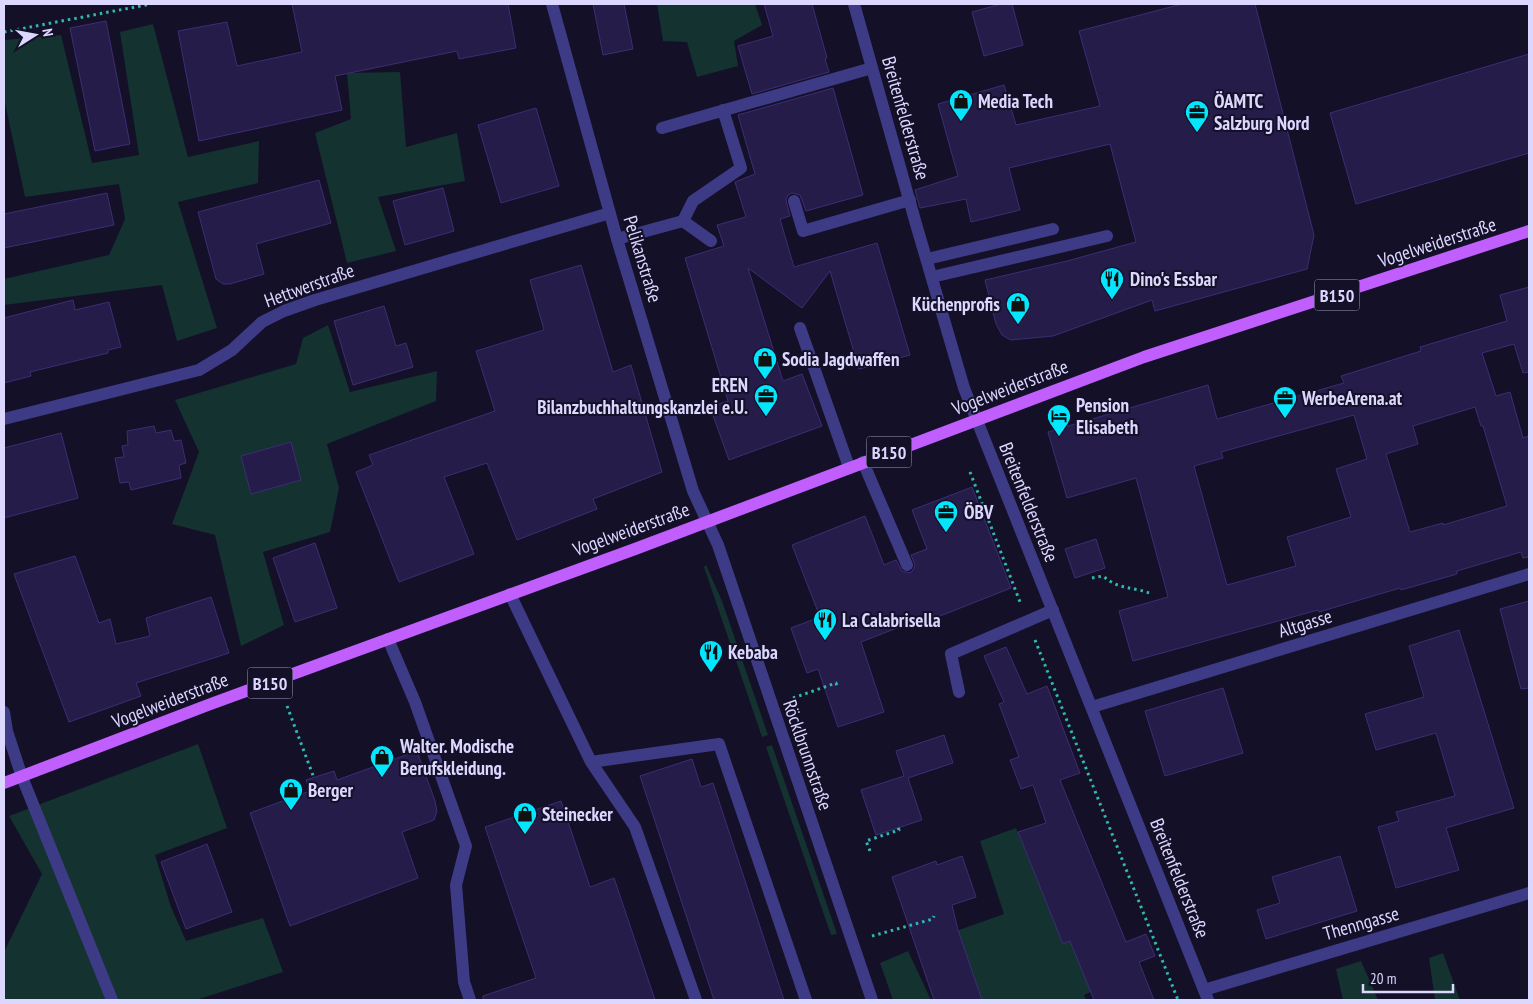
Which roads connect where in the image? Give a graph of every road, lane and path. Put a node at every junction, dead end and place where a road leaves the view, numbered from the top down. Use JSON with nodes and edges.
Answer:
{"nodes":[{"id":1,"x":151,"y":4,"type":"edge"},
{"id":2,"x":552,"y":4,"type":"edge"},
{"id":3,"x":854,"y":4,"type":"edge"},
{"id":4,"x":4,"y":32,"type":"edge"},
{"id":5,"x":872,"y":68,"type":"junction"},
{"id":6,"x":722,"y":110,"type":"junction"},
{"id":7,"x":662,"y":128,"type":"dead end"},
{"id":8,"x":910,"y":200,"type":"junction"},
{"id":9,"x":794,"y":201,"type":"dead end"},
{"id":10,"x":610,"y":213,"type":"junction"},
{"id":11,"x":683,"y":220,"type":"junction"},
{"id":12,"x":1053,"y":229,"type":"dead end"},
{"id":13,"x":1529,"y":231,"type":"edge"},
{"id":14,"x":1107,"y":236,"type":"dead end"},
{"id":15,"x":617,"y":240,"type":"junction"},
{"id":16,"x":711,"y":241,"type":"dead end"},
{"id":17,"x":927,"y":259,"type":"junction"},
{"id":18,"x":932,"y":277,"type":"junction"},
{"id":19,"x":800,"y":328,"type":"dead end"},
{"id":20,"x":4,"y":419,"type":"edge"},
{"id":21,"x":976,"y":419,"type":"junction"},
{"id":22,"x":863,"y":462,"type":"junction"},
{"id":23,"x":849,"y":467,"type":"junction"},
{"id":24,"x":970,"y":472,"type":"dead end"},
{"id":25,"x":708,"y":521,"type":"junction"},
{"id":26,"x":907,"y":565,"type":"dead end"},
{"id":27,"x":1529,"y":574,"type":"edge"},
{"id":28,"x":1092,"y":578,"type":"dead end"},
{"id":29,"x":510,"y":594,"type":"junction"},
{"id":30,"x":1152,"y":594,"type":"dead end"},
{"id":31,"x":1053,"y":610,"type":"junction"},
{"id":32,"x":1028,"y":621,"type":"junction"},
{"id":33,"x":388,"y":640,"type":"junction"},
{"id":34,"x":837,"y":686,"type":"dead end"},
{"id":35,"x":959,"y":692,"type":"dead end"},
{"id":36,"x":771,"y":705,"type":"junction"},
{"id":37,"x":287,"y":706,"type":"dead end"},
{"id":38,"x":1092,"y":708,"type":"junction"},
{"id":39,"x":4,"y":712,"type":"edge"},
{"id":40,"x":592,"y":762,"type":"junction"},
{"id":41,"x":22,"y":777,"type":"junction"},
{"id":42,"x":314,"y":778,"type":"dead end"},
{"id":43,"x":4,"y":784,"type":"edge"},
{"id":44,"x":898,"y":827,"type":"dead end"},
{"id":45,"x":870,"y":851,"type":"dead end"},
{"id":46,"x":1529,"y":893,"type":"edge"},
{"id":47,"x":934,"y":916,"type":"dead end"},
{"id":48,"x":852,"y":943,"type":"junction"},
{"id":49,"x":1206,"y":995,"type":"edge"},
{"id":50,"x":112,"y":1000,"type":"edge"},
{"id":51,"x":470,"y":1000,"type":"edge"},
{"id":52,"x":696,"y":1000,"type":"edge"},
{"id":53,"x":806,"y":1000,"type":"edge"},
{"id":54,"x":872,"y":1000,"type":"edge"},
{"id":55,"x":1178,"y":1000,"type":"edge"}],
"edges":[{"from":1,"to":4,"type":"path"},
{"from":2,"to":10,"type":"street","name":"Pelikanstraße"},
{"from":3,"to":5,"type":"street","name":"Breitenfelderstraße"},
{"from":5,"to":6,"type":"street"},
{"from":5,"to":8,"type":"street","name":"Breitenfelderstraße"},
{"from":6,"to":7,"type":"street"},
{"from":6,"to":11,"type":"street"},
{"from":8,"to":9,"type":"street"},
{"from":8,"to":17,"type":"street","name":"Breitenfelderstraße"},
{"from":10,"to":15,"type":"street","name":"Pelikanstraße"},
{"from":10,"to":20,"type":"street","name":"Hettwerstraße"},
{"from":11,"to":15,"type":"street"},
{"from":11,"to":16,"type":"street"},
{"from":12,"to":17,"type":"street"},
{"from":13,"to":21,"type":"main road","name":"Vogelweiderstraße","number":"B150"},
{"from":14,"to":18,"type":"street"},
{"from":15,"to":25,"type":"street","name":"Pelikanstraße"},
{"from":17,"to":18,"type":"street","name":"Breitenfelderstraße"},
{"from":18,"to":21,"type":"street","name":"Breitenfelderstraße"},
{"from":19,"to":23,"type":"street"},
{"from":21,"to":22,"type":"main road","name":"Vogelweiderstraße","number":"B150"},
{"from":21,"to":31,"type":"street","name":"Breitenfelderstraße"},
{"from":22,"to":23,"type":"main road","name":"Vogelweiderstraße","number":"B150"},
{"from":22,"to":26,"type":"street"},
{"from":23,"to":25,"type":"main road","name":"Vogelweiderstraße","number":"B150"},
{"from":24,"to":32,"type":"path"},
{"from":25,"to":29,"type":"main road","name":"Vogelweiderstraße","number":"B150"},
{"from":25,"to":36,"type":"street","name":"Röcklbrunnstraße"},
{"from":27,"to":38,"type":"street","name":"Altgasse"},
{"from":28,"to":30,"type":"path"},
{"from":29,"to":33,"type":"main road","name":"Vogelweiderstraße","number":"B150"},
{"from":29,"to":40,"type":"street"},
{"from":31,"to":32,"type":"street"},
{"from":31,"to":38,"type":"street","name":"Breitenfelderstraße"},
{"from":32,"to":35,"type":"street"},
{"from":32,"to":55,"type":"path"},
{"from":33,"to":41,"type":"main road","name":"Vogelweiderstraße","number":"B150"},
{"from":33,"to":51,"type":"street"},
{"from":34,"to":36,"type":"path"},
{"from":36,"to":48,"type":"street","name":"Röcklbrunnstraße"},
{"from":37,"to":42,"type":"path"},
{"from":38,"to":49,"type":"street","name":"Breitenfelderstraße"},
{"from":39,"to":41,"type":"street"},
{"from":40,"to":52,"type":"street"},
{"from":40,"to":53,"type":"street"},
{"from":41,"to":43,"type":"main road","name":"Vogelweiderstraße","number":"B150"},
{"from":41,"to":50,"type":"street"},
{"from":44,"to":45,"type":"path"},
{"from":46,"to":49,"type":"street","name":"Thenngasse"},
{"from":47,"to":48,"type":"path"},
{"from":48,"to":54,"type":"street","name":"Röcklbrunnstraße"}]}
